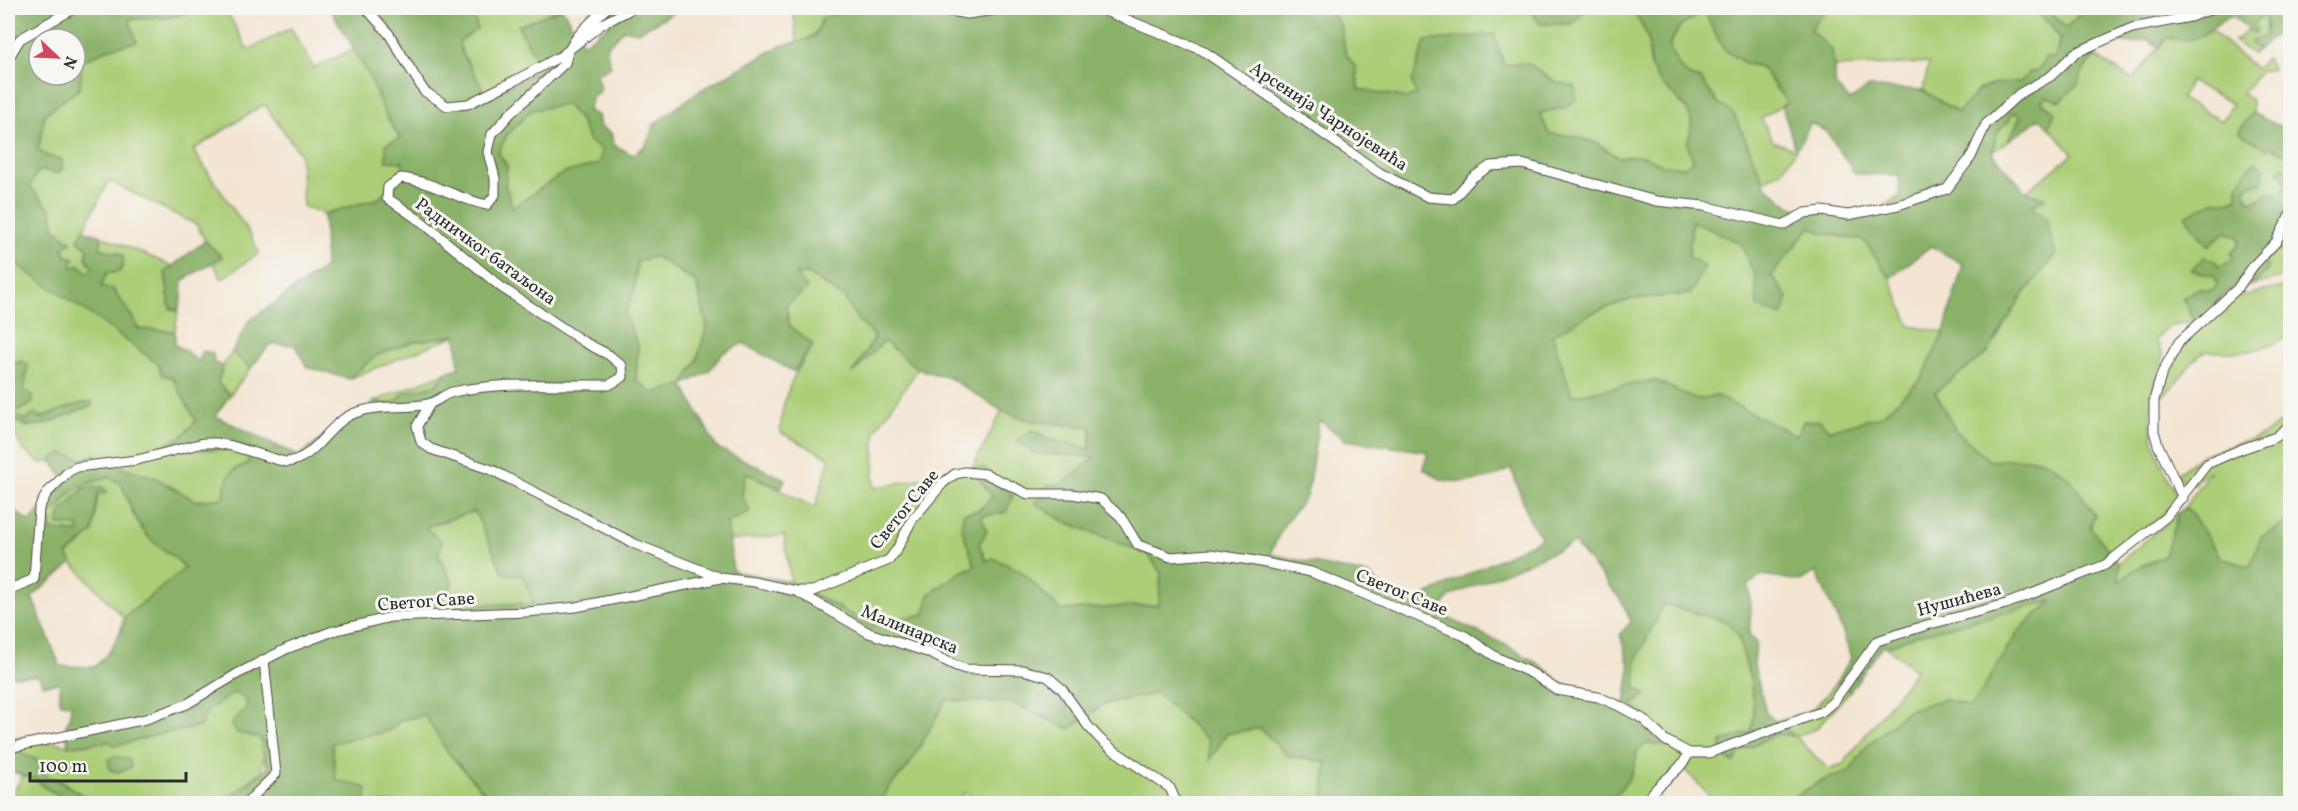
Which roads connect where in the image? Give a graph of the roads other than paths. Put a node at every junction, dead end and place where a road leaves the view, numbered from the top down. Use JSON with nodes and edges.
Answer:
{"nodes":[{"id":1,"x":75,"y":8,"type":"edge"},
{"id":2,"x":366,"y":8,"type":"edge"},
{"id":3,"x":607,"y":8,"type":"edge"},
{"id":4,"x":633,"y":8,"type":"edge"},
{"id":5,"x":934,"y":8,"type":"edge"},
{"id":6,"x":1009,"y":8,"type":"edge"},
{"id":7,"x":1098,"y":8,"type":"edge"},
{"id":8,"x":2214,"y":8,"type":"edge"},
{"id":9,"x":567,"y":51,"type":"junction"},
{"id":10,"x":8,"y":59,"type":"edge"},
{"id":11,"x":2290,"y":215,"type":"edge"},
{"id":12,"x":430,"y":404,"type":"junction"},
{"id":13,"x":2290,"y":425,"type":"edge"},
{"id":14,"x":2183,"y":498,"type":"junction"},
{"id":15,"x":721,"y":578,"type":"junction"},
{"id":16,"x":8,"y":590,"type":"edge"},
{"id":17,"x":796,"y":591,"type":"junction"},
{"id":18,"x":264,"y":660,"type":"junction"},
{"id":19,"x":8,"y":748,"type":"edge"},
{"id":20,"x":1689,"y":753,"type":"junction"},
{"id":21,"x":245,"y":804,"type":"edge"},
{"id":22,"x":1177,"y":804,"type":"edge"},
{"id":23,"x":1646,"y":804,"type":"edge"}],
"edges":[{"from":1,"to":10,"type":"street"},
{"from":2,"to":9,"type":"street"},
{"from":3,"to":9,"type":"street"},
{"from":4,"to":9,"type":"street"},
{"from":5,"to":6,"type":"street"},
{"from":7,"to":8,"type":"street","name":"Арсенија Чарнојевића"},
{"from":9,"to":12,"type":"street","name":"Радничког батаљона"},
{"from":11,"to":14,"type":"street"},
{"from":12,"to":15,"type":"street"},
{"from":12,"to":16,"type":"street","name":"Радничког батаљона"},
{"from":13,"to":14,"type":"street","name":"Нушићева"},
{"from":14,"to":20,"type":"street","name":"Нушићева"},
{"from":15,"to":17,"type":"street","name":"Светог Саве"},
{"from":15,"to":18,"type":"street","name":"Светог Саве"},
{"from":17,"to":20,"type":"street","name":"Светог Саве"},
{"from":17,"to":22,"type":"street","name":"Малинарска"},
{"from":18,"to":19,"type":"street","name":"Светог Саве"},
{"from":18,"to":21,"type":"street"},
{"from":20,"to":23,"type":"street"}]}
